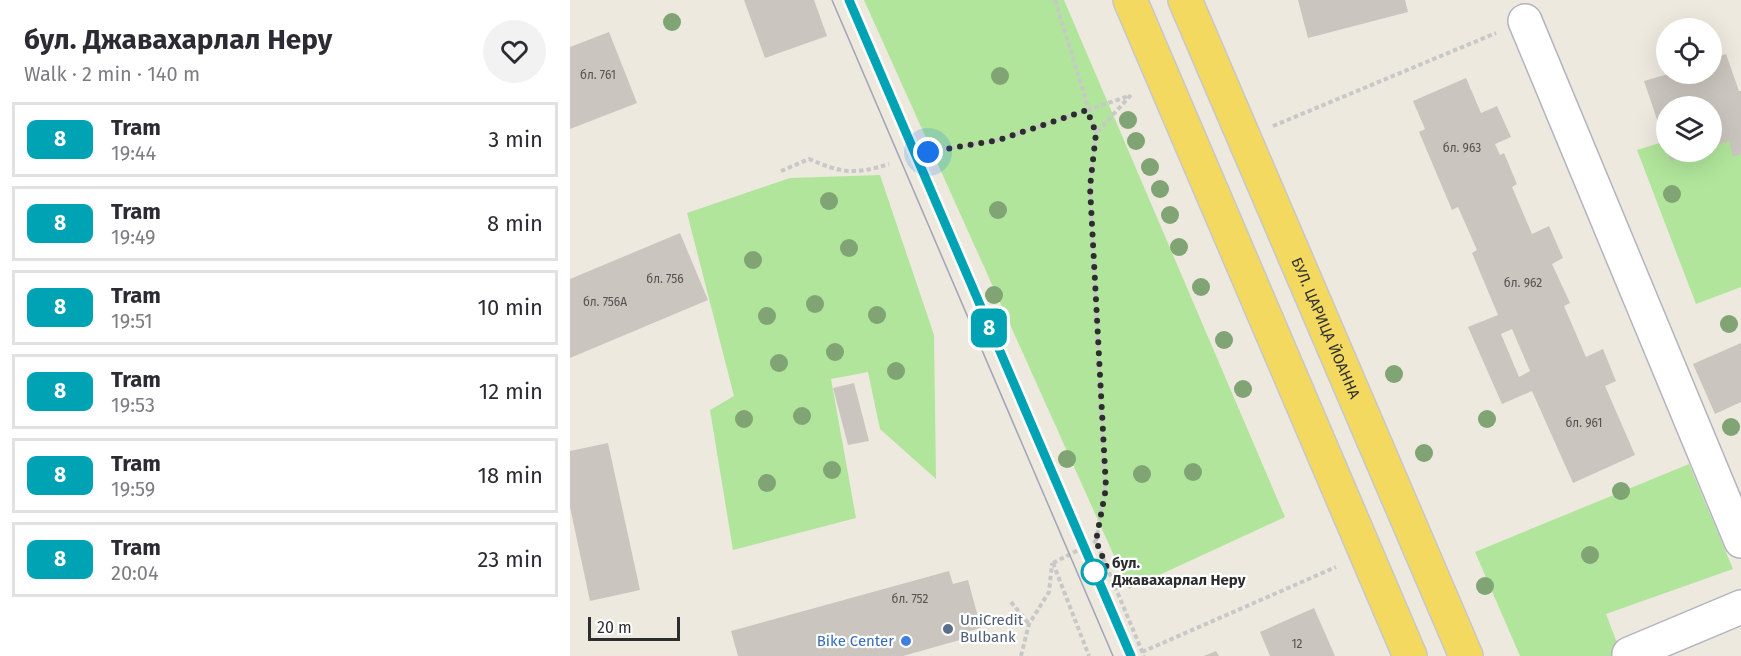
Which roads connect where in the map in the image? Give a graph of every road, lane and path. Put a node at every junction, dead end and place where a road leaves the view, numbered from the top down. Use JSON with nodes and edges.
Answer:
{"nodes":[{"id":1,"x":1055,"y":0,"type":"edge"},
{"id":2,"x":1130,"y":0,"type":"edge"},
{"id":3,"x":1185,"y":0,"type":"edge"},
{"id":4,"x":1526,"y":21,"type":"joint"},
{"id":5,"x":1087,"y":110,"type":"junction"},
{"id":6,"x":1273,"y":126,"type":"dead end"},
{"id":7,"x":1096,"y":133,"type":"junction"},
{"id":8,"x":928,"y":152,"type":"dead end"},
{"id":9,"x":888,"y":164,"type":"dead end"},
{"id":10,"x":782,"y":171,"type":"dead end"},
{"id":11,"x":1096,"y":541,"type":"junction"},
{"id":12,"x":1741,"y":541,"type":"edge"},
{"id":13,"x":1053,"y":562,"type":"junction"},
{"id":14,"x":1336,"y":567,"type":"dead end"},
{"id":15,"x":1011,"y":602,"type":"dead end"},
{"id":16,"x":1741,"y":607,"type":"edge"},
{"id":17,"x":1029,"y":624,"type":"junction"},
{"id":18,"x":1143,"y":654,"type":"edge"},
{"id":19,"x":1629,"y":654,"type":"dead end"},
{"id":20,"x":1021,"y":656,"type":"edge"},
{"id":21,"x":1089,"y":656,"type":"edge"},
{"id":22,"x":1410,"y":656,"type":"edge"},
{"id":23,"x":1466,"y":656,"type":"edge"}],
"edges":[{"from":1,"to":5,"type":"path"},
{"from":2,"to":22,"type":"main road"},
{"from":3,"to":23,"type":"main road","name":"БУЛ. ЦАРИЦА ЙОАННА"},
{"from":4,"to":6,"type":"path"},
{"from":4,"to":12,"type":"street"},
{"from":5,"to":7,"type":"path"},
{"from":5,"to":7,"type":"path"},
{"from":5,"to":8,"type":"path"},
{"from":7,"to":11,"type":"path"},
{"from":9,"to":10,"type":"path"},
{"from":11,"to":13,"type":"path"},
{"from":11,"to":18,"type":"path"},
{"from":13,"to":17,"type":"path"},
{"from":13,"to":21,"type":"path"},
{"from":14,"to":18,"type":"path"},
{"from":15,"to":17,"type":"path"},
{"from":16,"to":19,"type":"street"},
{"from":17,"to":20,"type":"path"}]}
